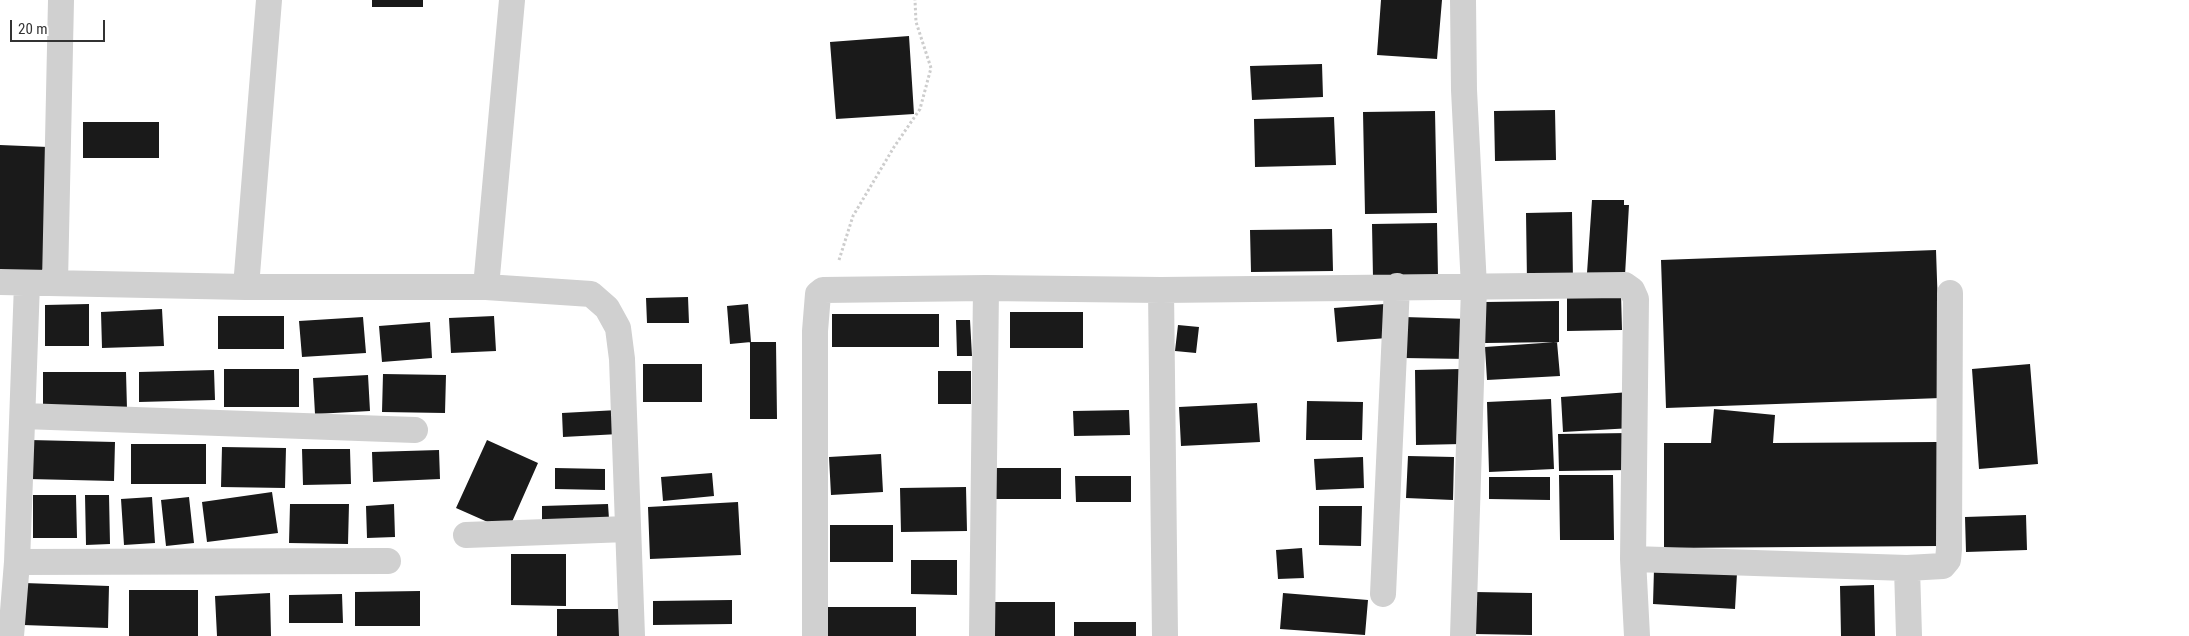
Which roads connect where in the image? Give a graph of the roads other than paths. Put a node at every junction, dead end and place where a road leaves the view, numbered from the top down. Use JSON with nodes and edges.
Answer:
{"nodes":[{"id":1,"x":61,"y":0,"type":"edge"},
{"id":2,"x":269,"y":0,"type":"edge"},
{"id":3,"x":512,"y":0,"type":"edge"},
{"id":4,"x":1463,"y":0,"type":"edge"},
{"id":5,"x":0,"y":282,"type":"edge"},
{"id":6,"x":55,"y":282,"type":"junction"},
{"id":7,"x":26,"y":283,"type":"junction"},
{"id":8,"x":1397,"y":286,"type":"junction"},
{"id":9,"x":486,"y":287,"type":"junction"},
{"id":10,"x":1474,"y":287,"type":"junction"},
{"id":11,"x":246,"y":288,"type":"junction"},
{"id":12,"x":986,"y":288,"type":"junction"},
{"id":13,"x":1162,"y":290,"type":"junction"},
{"id":14,"x":1950,"y":293,"type":"dead end"},
{"id":15,"x":22,"y":416,"type":"junction"},
{"id":16,"x":415,"y":430,"type":"dead end"},
{"id":17,"x":627,"y":529,"type":"junction"},
{"id":18,"x":466,"y":535,"type":"dead end"},
{"id":19,"x":1633,"y":559,"type":"junction"},
{"id":20,"x":388,"y":561,"type":"dead end"},
{"id":21,"x":17,"y":562,"type":"junction"},
{"id":22,"x":1906,"y":568,"type":"junction"},
{"id":23,"x":1383,"y":594,"type":"dead end"},
{"id":24,"x":11,"y":636,"type":"edge"},
{"id":25,"x":632,"y":636,"type":"edge"},
{"id":26,"x":815,"y":636,"type":"edge"},
{"id":27,"x":982,"y":636,"type":"edge"},
{"id":28,"x":1165,"y":636,"type":"edge"},
{"id":29,"x":1463,"y":636,"type":"edge"},
{"id":30,"x":1637,"y":636,"type":"edge"},
{"id":31,"x":1909,"y":636,"type":"edge"}],
"edges":[{"from":1,"to":6,"type":"street"},
{"from":2,"to":11,"type":"street"},
{"from":3,"to":9,"type":"street"},
{"from":4,"to":10,"type":"street"},
{"from":5,"to":7,"type":"street"},
{"from":6,"to":7,"type":"street"},
{"from":6,"to":11,"type":"street"},
{"from":7,"to":15,"type":"street"},
{"from":8,"to":10,"type":"street"},
{"from":8,"to":13,"type":"street"},
{"from":8,"to":23,"type":"street"},
{"from":9,"to":11,"type":"street"},
{"from":9,"to":17,"type":"street"},
{"from":10,"to":19,"type":"street"},
{"from":10,"to":29,"type":"street"},
{"from":12,"to":13,"type":"street"},
{"from":12,"to":26,"type":"street"},
{"from":12,"to":27,"type":"street"},
{"from":13,"to":28,"type":"street"},
{"from":14,"to":22,"type":"street"},
{"from":15,"to":16,"type":"street"},
{"from":15,"to":21,"type":"street"},
{"from":17,"to":18,"type":"street"},
{"from":17,"to":25,"type":"street"},
{"from":19,"to":22,"type":"street"},
{"from":19,"to":30,"type":"street"},
{"from":20,"to":21,"type":"street"},
{"from":21,"to":24,"type":"street"},
{"from":22,"to":31,"type":"street"}]}
